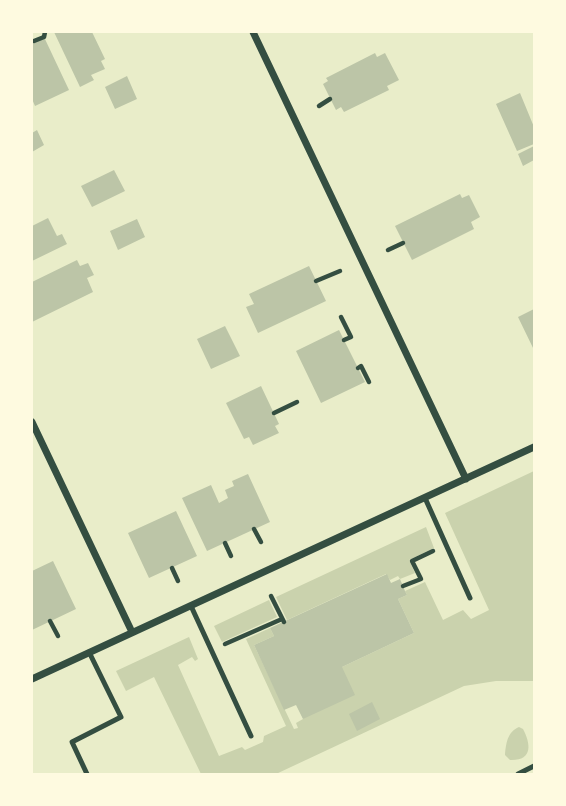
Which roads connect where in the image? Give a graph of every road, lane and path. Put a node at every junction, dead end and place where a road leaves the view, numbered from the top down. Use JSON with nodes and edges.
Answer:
{"nodes":[{"id":1,"x":45,"y":32,"type":"edge"},
{"id":2,"x":253,"y":32,"type":"edge"},
{"id":3,"x":34,"y":41,"type":"dead end"},
{"id":4,"x":330,"y":99,"type":"dead end"},
{"id":5,"x":319,"y":106,"type":"dead end"},
{"id":6,"x":403,"y":243,"type":"dead end"},
{"id":7,"x":388,"y":250,"type":"dead end"},
{"id":8,"x":340,"y":271,"type":"dead end"},
{"id":9,"x":316,"y":281,"type":"dead end"},
{"id":10,"x":341,"y":317,"type":"dead end"},
{"id":11,"x":344,"y":340,"type":"dead end"},
{"id":12,"x":358,"y":368,"type":"dead end"},
{"id":13,"x":369,"y":382,"type":"dead end"},
{"id":14,"x":297,"y":402,"type":"dead end"},
{"id":15,"x":274,"y":413,"type":"dead end"},
{"id":16,"x":32,"y":422,"type":"edge"},
{"id":17,"x":534,"y":447,"type":"edge"},
{"id":18,"x":466,"y":479,"type":"junction"},
{"id":19,"x":425,"y":498,"type":"junction"},
{"id":20,"x":254,"y":529,"type":"dead end"},
{"id":21,"x":261,"y":542,"type":"dead end"},
{"id":22,"x":225,"y":543,"type":"dead end"},
{"id":23,"x":445,"y":545,"type":"junction"},
{"id":24,"x":231,"y":556,"type":"dead end"},
{"id":25,"x":172,"y":568,"type":"dead end"},
{"id":26,"x":178,"y":581,"type":"dead end"},
{"id":27,"x":403,"y":586,"type":"dead end"},
{"id":28,"x":271,"y":596,"type":"dead end"},
{"id":29,"x":470,"y":598,"type":"dead end"},
{"id":30,"x":191,"y":606,"type":"junction"},
{"id":31,"x":50,"y":621,"type":"dead end"},
{"id":32,"x":132,"y":632,"type":"junction"},
{"id":33,"x":58,"y":636,"type":"dead end"},
{"id":34,"x":223,"y":645,"type":"dead end"},
{"id":35,"x":89,"y":652,"type":"junction"},
{"id":36,"x":32,"y":679,"type":"edge"},
{"id":37,"x":251,"y":736,"type":"dead end"},
{"id":38,"x":534,"y":766,"type":"edge"},
{"id":39,"x":87,"y":775,"type":"edge"},
{"id":40,"x":518,"y":775,"type":"edge"}],
"edges":[{"from":1,"to":3,"type":"path"},
{"from":2,"to":18,"type":"street"},
{"from":4,"to":5,"type":"path"},
{"from":6,"to":7,"type":"path"},
{"from":8,"to":9,"type":"path"},
{"from":10,"to":11,"type":"path"},
{"from":12,"to":13,"type":"path"},
{"from":14,"to":15,"type":"path"},
{"from":16,"to":32,"type":"street"},
{"from":17,"to":18,"type":"street"},
{"from":18,"to":19,"type":"street"},
{"from":19,"to":23,"type":"lane"},
{"from":19,"to":30,"type":"street"},
{"from":20,"to":21,"type":"path"},
{"from":22,"to":24,"type":"path"},
{"from":23,"to":27,"type":"path"},
{"from":23,"to":29,"type":"lane"},
{"from":25,"to":26,"type":"path"},
{"from":28,"to":34,"type":"path"},
{"from":30,"to":32,"type":"street"},
{"from":30,"to":37,"type":"lane"},
{"from":31,"to":33,"type":"path"},
{"from":32,"to":35,"type":"street"},
{"from":35,"to":36,"type":"street"},
{"from":35,"to":39,"type":"lane"},
{"from":38,"to":40,"type":"lane"}]}
